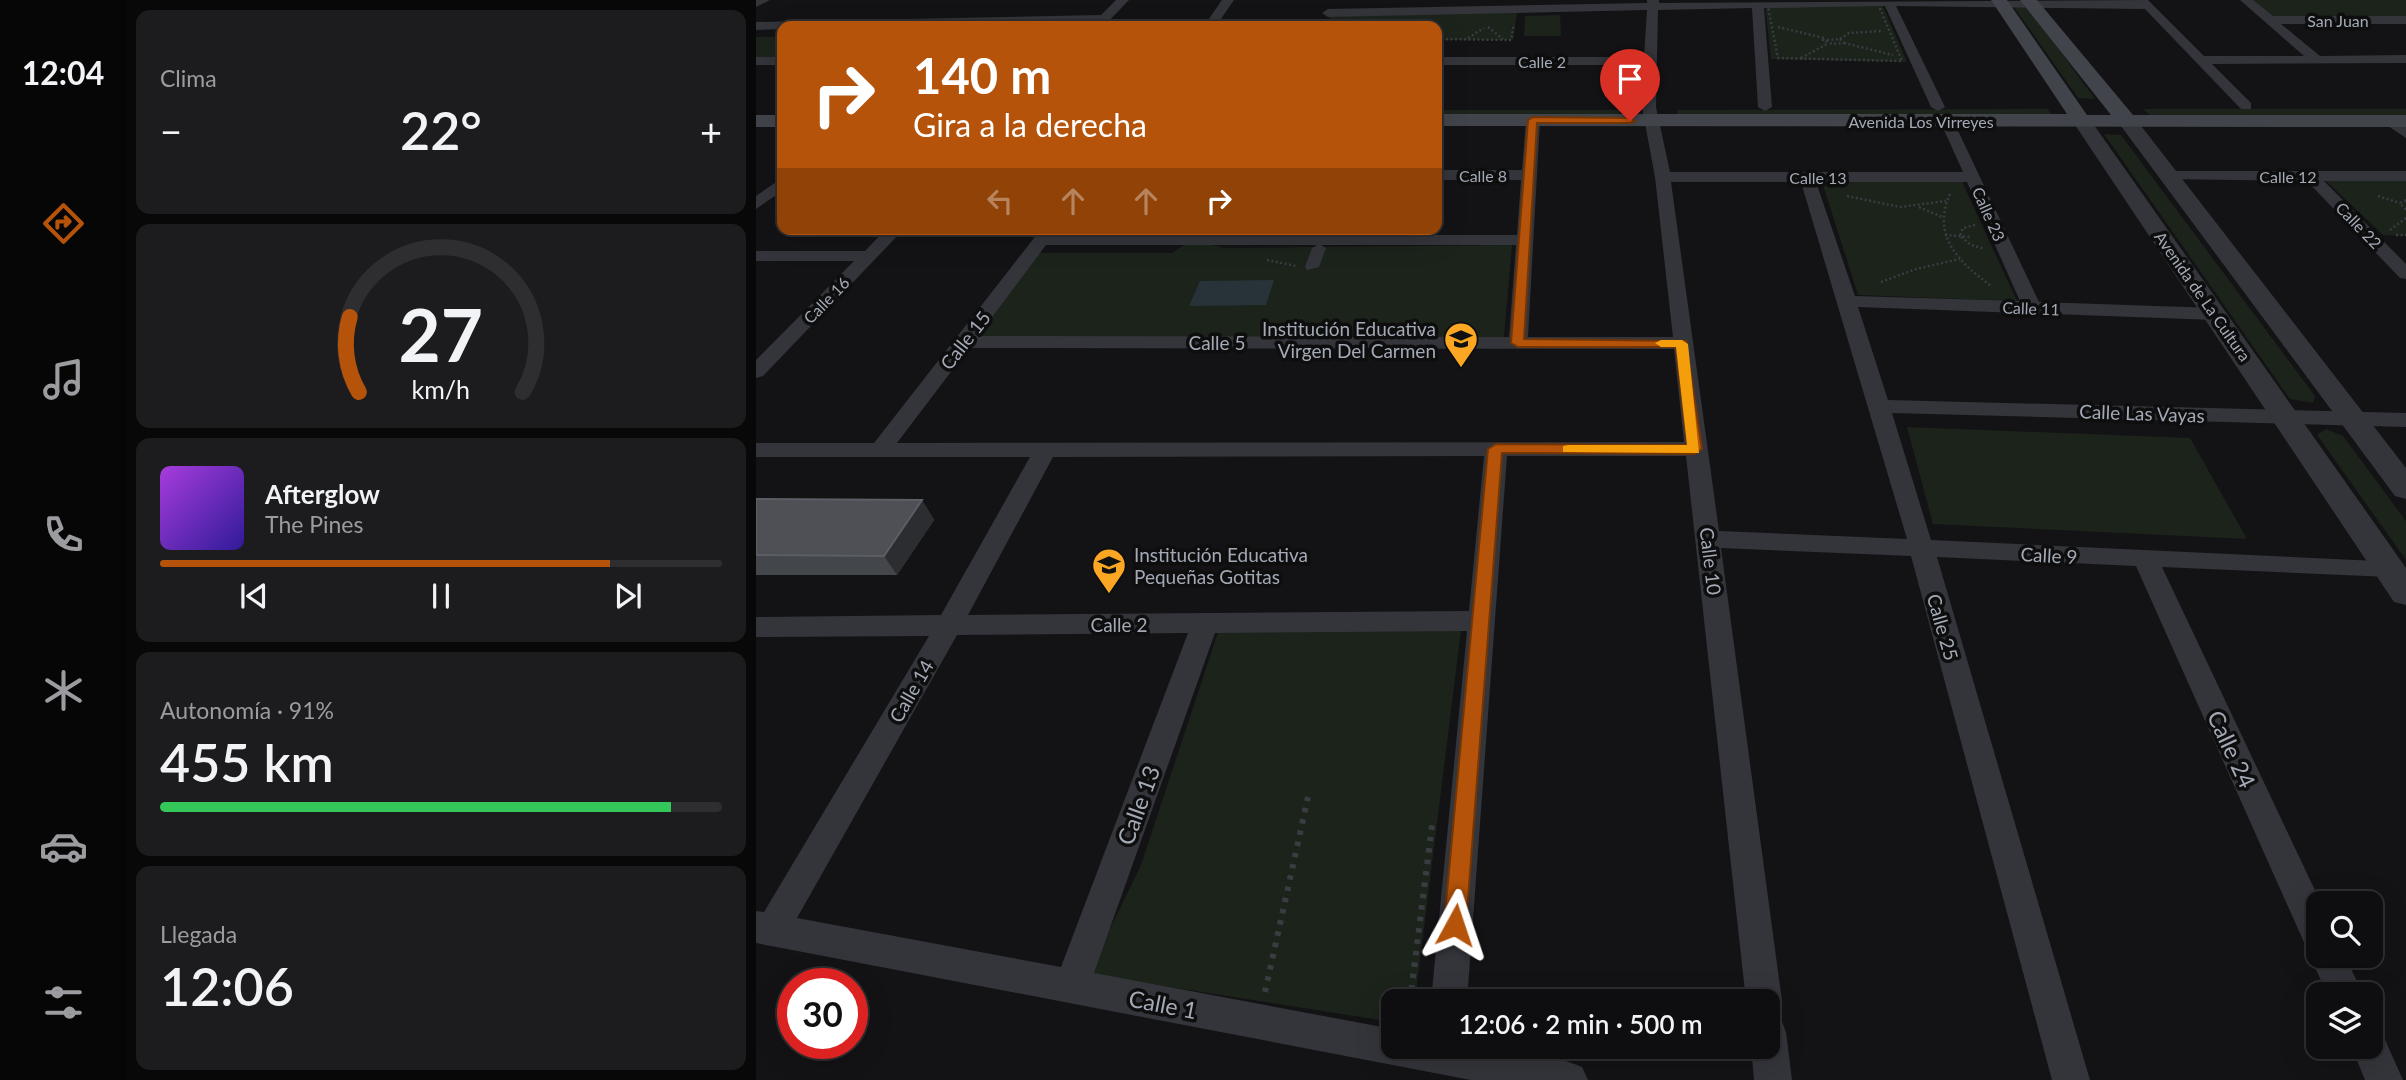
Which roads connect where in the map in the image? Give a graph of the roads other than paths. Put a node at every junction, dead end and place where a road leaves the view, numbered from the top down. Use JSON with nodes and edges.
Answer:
{"nodes":[{"id":1,"x":764,"y":0,"type":"edge"},
{"id":2,"x":1123,"y":0,"type":"edge"},
{"id":3,"x":1228,"y":0,"type":"edge"},
{"id":4,"x":1334,"y":0,"type":"edge"},
{"id":5,"x":2246,"y":0,"type":"edge"},
{"id":6,"x":2000,"y":1,"type":"edge"},
{"id":7,"x":1889,"y":2,"type":"edge"},
{"id":8,"x":2030,"y":2,"type":"edge"},
{"id":9,"x":1652,"y":3,"type":"edge"},
{"id":10,"x":2145,"y":3,"type":"edge"},
{"id":11,"x":756,"y":4,"type":"edge"},
{"id":12,"x":1758,"y":4,"type":"junction"},
{"id":13,"x":1328,"y":13,"type":"junction"},
{"id":14,"x":2271,"y":20,"type":"junction"},
{"id":15,"x":2406,"y":20,"type":"edge"},
{"id":16,"x":1102,"y":21,"type":"edge"},
{"id":17,"x":1213,"y":21,"type":"edge"},
{"id":18,"x":1324,"y":21,"type":"edge"},
{"id":19,"x":756,"y":26,"type":"edge"},
{"id":20,"x":777,"y":26,"type":"edge"},
{"id":21,"x":2202,"y":60,"type":"junction"},
{"id":22,"x":2317,"y":60,"type":"junction"},
{"id":23,"x":2406,"y":60,"type":"edge"},
{"id":24,"x":756,"y":61,"type":"edge"},
{"id":25,"x":777,"y":61,"type":"edge"},
{"id":26,"x":1442,"y":61,"type":"edge"},
{"id":27,"x":1648,"y":61,"type":"junction"},
{"id":28,"x":2246,"y":106,"type":"junction"},
{"id":29,"x":1765,"y":107,"type":"junction"},
{"id":30,"x":2406,"y":107,"type":"edge"},
{"id":31,"x":756,"y":108,"type":"edge"},
{"id":32,"x":777,"y":108,"type":"edge"},
{"id":33,"x":1442,"y":108,"type":"edge"},
{"id":34,"x":1651,"y":114,"type":"junction"},
{"id":35,"x":1943,"y":114,"type":"junction"},
{"id":36,"x":2122,"y":114,"type":"junction"},
{"id":37,"x":2077,"y":115,"type":"junction"},
{"id":38,"x":1442,"y":120,"type":"edge"},
{"id":39,"x":1533,"y":120,"type":"junction"},
{"id":40,"x":756,"y":121,"type":"edge"},
{"id":41,"x":777,"y":121,"type":"edge"},
{"id":42,"x":2401,"y":125,"type":"edge"},
{"id":43,"x":1442,"y":175,"type":"edge"},
{"id":44,"x":1530,"y":175,"type":"junction"},
{"id":45,"x":2171,"y":176,"type":"junction"},
{"id":46,"x":2311,"y":176,"type":"junction"},
{"id":47,"x":2406,"y":176,"type":"edge"},
{"id":48,"x":1663,"y":177,"type":"junction"},
{"id":49,"x":1807,"y":177,"type":"junction"},
{"id":50,"x":1972,"y":177,"type":"junction"},
{"id":51,"x":777,"y":187,"type":"edge"},
{"id":52,"x":756,"y":204,"type":"edge"},
{"id":53,"x":890,"y":235,"type":"edge"},
{"id":54,"x":1045,"y":235,"type":"edge"},
{"id":55,"x":1524,"y":240,"type":"junction"},
{"id":56,"x":1319,"y":248,"type":"dead end"},
{"id":57,"x":869,"y":256,"type":"junction"},
{"id":58,"x":756,"y":257,"type":"edge"},
{"id":59,"x":1312,"y":267,"type":"dead end"},
{"id":60,"x":2406,"y":274,"type":"edge"},
{"id":61,"x":1848,"y":301,"type":"junction"},
{"id":62,"x":2032,"y":308,"type":"junction"},
{"id":63,"x":2215,"y":314,"type":"junction"},
{"id":64,"x":963,"y":342,"type":"junction"},
{"id":65,"x":1518,"y":343,"type":"junction"},
{"id":66,"x":1682,"y":344,"type":"junction"},
{"id":67,"x":756,"y":372,"type":"edge"},
{"id":68,"x":1878,"y":406,"type":"junction"},
{"id":69,"x":2286,"y":418,"type":"junction"},
{"id":70,"x":2353,"y":418,"type":"junction"},
{"id":71,"x":2406,"y":420,"type":"edge"},
{"id":72,"x":1496,"y":449,"type":"junction"},
{"id":73,"x":1694,"y":449,"type":"junction"},
{"id":74,"x":756,"y":450,"type":"edge"},
{"id":75,"x":880,"y":450,"type":"junction"},
{"id":76,"x":1045,"y":450,"type":"junction"},
{"id":77,"x":2406,"y":489,"type":"edge"},
{"id":78,"x":1709,"y":539,"type":"junction"},
{"id":79,"x":1921,"y":548,"type":"junction"},
{"id":80,"x":2146,"y":560,"type":"junction"},
{"id":81,"x":2389,"y":568,"type":"junction"},
{"id":82,"x":2406,"y":593,"type":"edge"},
{"id":83,"x":1481,"y":621,"type":"junction"},
{"id":84,"x":1205,"y":623,"type":"junction"},
{"id":85,"x":949,"y":625,"type":"junction"},
{"id":86,"x":756,"y":627,"type":"edge"},
{"id":87,"x":2306,"y":909,"type":"edge"},
{"id":88,"x":764,"y":928,"type":"edge"},
{"id":89,"x":1072,"y":986,"type":"junction"},
{"id":90,"x":1450,"y":989,"type":"edge"},
{"id":91,"x":1763,"y":989,"type":"edge"},
{"id":92,"x":1381,"y":1041,"type":"edge"},
{"id":93,"x":1476,"y":1059,"type":"edge"},
{"id":94,"x":1771,"y":1059,"type":"edge"},
{"id":95,"x":2375,"y":1059,"type":"edge"},
{"id":96,"x":1569,"y":1080,"type":"edge"},
{"id":97,"x":1773,"y":1080,"type":"edge"},
{"id":98,"x":2071,"y":1080,"type":"edge"},
{"id":99,"x":2384,"y":1080,"type":"edge"}],
"edges":[{"from":1,"to":11,"type":"street"},
{"from":2,"to":16,"type":"street"},
{"from":3,"to":17,"type":"street"},
{"from":4,"to":13,"type":"street"},
{"from":5,"to":14,"type":"street"},
{"from":6,"to":7,"type":"street"},
{"from":6,"to":8,"type":"street"},
{"from":6,"to":37,"type":"main road","name":"Avenida de La Cultura"},
{"from":7,"to":12,"type":"street"},
{"from":7,"to":35,"type":"street","name":"Calle 23"},
{"from":8,"to":10,"type":"street"},
{"from":8,"to":36,"type":"main road"},
{"from":9,"to":12,"type":"street"},
{"from":9,"to":13,"type":"street"},
{"from":9,"to":27,"type":"street","name":"Calle 10"},
{"from":10,"to":21,"type":"street"},
{"from":12,"to":29,"type":"street"},
{"from":13,"to":18,"type":"street"},
{"from":14,"to":15,"type":"street","name":"San Juan"},
{"from":14,"to":22,"type":"street"},
{"from":19,"to":20,"type":"street"},
{"from":21,"to":22,"type":"street"},
{"from":21,"to":28,"type":"street"},
{"from":22,"to":23,"type":"street"},
{"from":24,"to":25,"type":"street"},
{"from":26,"to":27,"type":"street","name":"Calle 2"},
{"from":27,"to":34,"type":"street","name":"Calle 10"},
{"from":28,"to":30,"type":"main road","name":"Avenida Los Virreyes"},
{"from":28,"to":36,"type":"main road","name":"Avenida Los Virreyes"},
{"from":29,"to":34,"type":"main road","name":"Avenida Los Virreyes"},
{"from":29,"to":35,"type":"main road","name":"Avenida Los Virreyes"},
{"from":31,"to":32,"type":"main road"},
{"from":33,"to":34,"type":"main road","name":"Avenida Los Virreyes"},
{"from":34,"to":35,"type":"main road","name":"Avenida Los Virreyes"},
{"from":34,"to":39,"type":"main road","name":"Avenida Los Virreyes"},
{"from":34,"to":48,"type":"street","name":"Calle 10"},
{"from":35,"to":37,"type":"main road","name":"Avenida Los Virreyes"},
{"from":35,"to":50,"type":"street","name":"Calle 23"},
{"from":36,"to":37,"type":"main road","name":"Avenida Los Virreyes"},
{"from":36,"to":42,"type":"main road","name":"Avenida Los Virreyes"},
{"from":36,"to":45,"type":"street"},
{"from":37,"to":63,"type":"street","name":"Avenida de La Cultura"},
{"from":38,"to":39,"type":"main road","name":"Avenida Los Virreyes"},
{"from":39,"to":44,"type":"street"},
{"from":40,"to":41,"type":"main road"},
{"from":43,"to":44,"type":"street","name":"Calle 8"},
{"from":44,"to":55,"type":"street"},
{"from":45,"to":46,"type":"street","name":"Calle 12"},
{"from":45,"to":70,"type":"street"},
{"from":46,"to":47,"type":"street","name":"Calle 12"},
{"from":46,"to":60,"type":"street","name":"Calle 22"},
{"from":48,"to":49,"type":"street","name":"Calle 13"},
{"from":48,"to":66,"type":"street","name":"Calle 10"},
{"from":49,"to":50,"type":"street","name":"Calle 13"},
{"from":49,"to":61,"type":"street","name":"Calle 25"},
{"from":50,"to":62,"type":"street","name":"Calle 23"},
{"from":51,"to":52,"type":"street"},
{"from":53,"to":57,"type":"street","name":"Calle 16"},
{"from":54,"to":55,"type":"street"},
{"from":54,"to":64,"type":"street","name":"Calle 15"},
{"from":55,"to":65,"type":"street"},
{"from":56,"to":59,"type":"street"},
{"from":57,"to":58,"type":"street"},
{"from":57,"to":67,"type":"street","name":"Calle 16"},
{"from":61,"to":62,"type":"street","name":"Calle 11"},
{"from":61,"to":68,"type":"street","name":"Calle 25"},
{"from":62,"to":63,"type":"street","name":"Calle 11"},
{"from":63,"to":69,"type":"street","name":"Avenida de La Cultura"},
{"from":64,"to":65,"type":"street","name":"Calle 5"},
{"from":64,"to":75,"type":"street","name":"Calle 15"},
{"from":65,"to":66,"type":"street","name":"Calle 5"},
{"from":66,"to":73,"type":"street","name":"Calle 10"},
{"from":68,"to":69,"type":"street","name":"Calle Las Vayas"},
{"from":68,"to":79,"type":"street","name":"Calle 25"},
{"from":69,"to":70,"type":"street","name":"Calle Las Vayas"},
{"from":69,"to":81,"type":"street","name":"Avenida de La Cultura"},
{"from":70,"to":71,"type":"street","name":"Calle Las Vayas"},
{"from":70,"to":77,"type":"street"},
{"from":72,"to":73,"type":"street"},
{"from":72,"to":76,"type":"street"},
{"from":72,"to":83,"type":"street"},
{"from":73,"to":78,"type":"street","name":"Calle 10"},
{"from":74,"to":75,"type":"street"},
{"from":75,"to":76,"type":"street"},
{"from":76,"to":85,"type":"street","name":"Calle 14"},
{"from":78,"to":79,"type":"street","name":"Calle 9"},
{"from":78,"to":91,"type":"street","name":"Calle 10"},
{"from":79,"to":80,"type":"street","name":"Calle 9"},
{"from":79,"to":98,"type":"street","name":"Calle 25"},
{"from":80,"to":81,"type":"street","name":"Calle 9"},
{"from":80,"to":87,"type":"street","name":"Calle 24"},
{"from":81,"to":82,"type":"street","name":"Avenida de La Cultura"},
{"from":83,"to":84,"type":"street","name":"Calle 2"},
{"from":83,"to":90,"type":"street"},
{"from":84,"to":85,"type":"street","name":"Calle 2"},
{"from":84,"to":89,"type":"street","name":"Calle 13"},
{"from":85,"to":86,"type":"street","name":"Calle 2"},
{"from":85,"to":88,"type":"street","name":"Calle 14"},
{"from":88,"to":89,"type":"street","name":"Calle 1"},
{"from":89,"to":92,"type":"street","name":"Calle 1"},
{"from":93,"to":96,"type":"street","name":"Calle 1"},
{"from":94,"to":97,"type":"street"},
{"from":95,"to":99,"type":"street"}]}
